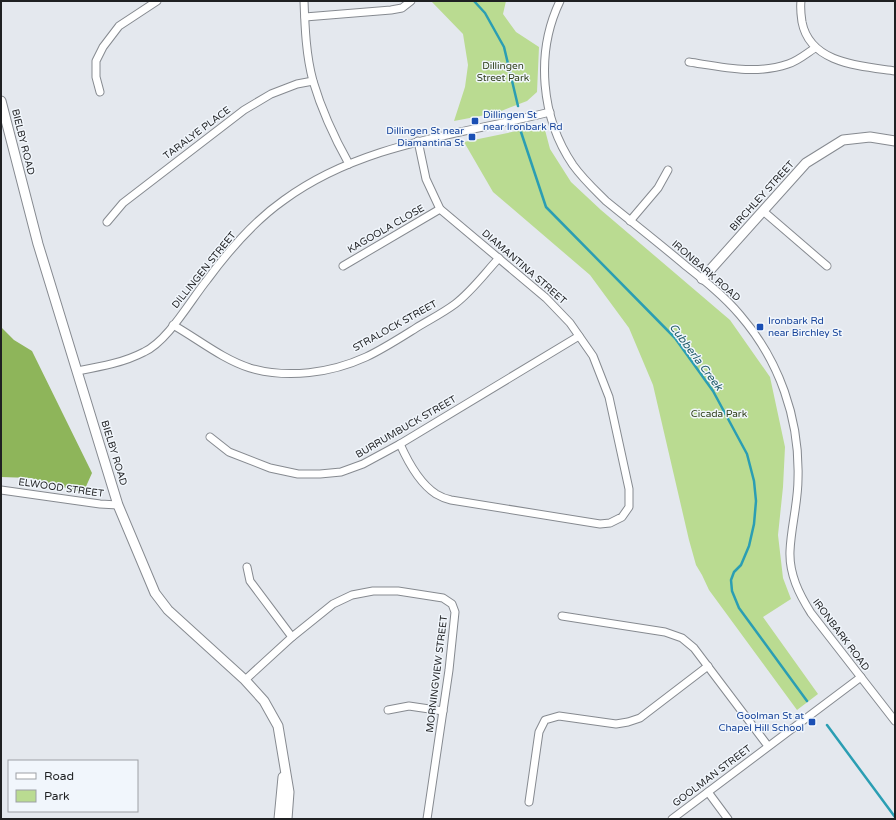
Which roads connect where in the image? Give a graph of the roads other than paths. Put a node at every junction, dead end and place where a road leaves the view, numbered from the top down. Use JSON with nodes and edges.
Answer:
{"nodes":[{"id":1,"x":157,"y":1,"type":"edge"},
{"id":2,"x":304,"y":1,"type":"edge"},
{"id":3,"x":411,"y":1,"type":"edge"},
{"id":4,"x":560,"y":1,"type":"edge"},
{"id":5,"x":801,"y":1,"type":"edge"},
{"id":6,"x":305,"y":17,"type":"junction"},
{"id":7,"x":815,"y":48,"type":"junction"},
{"id":8,"x":689,"y":62,"type":"dead end"},
{"id":9,"x":895,"y":71,"type":"edge"},
{"id":10,"x":313,"y":81,"type":"junction"},
{"id":11,"x":100,"y":92,"type":"dead end"},
{"id":12,"x":1,"y":101,"type":"edge"},
{"id":13,"x":550,"y":112,"type":"junction"},
{"id":14,"x":418,"y":141,"type":"junction"},
{"id":15,"x":895,"y":141,"type":"edge"},
{"id":16,"x":349,"y":164,"type":"junction"},
{"id":17,"x":668,"y":170,"type":"dead end"},
{"id":18,"x":440,"y":209,"type":"junction"},
{"id":19,"x":763,"y":211,"type":"junction"},
{"id":20,"x":630,"y":221,"type":"junction"},
{"id":21,"x":107,"y":222,"type":"dead end"},
{"id":22,"x":499,"y":258,"type":"junction"},
{"id":23,"x":343,"y":266,"type":"dead end"},
{"id":24,"x":827,"y":266,"type":"dead end"},
{"id":25,"x":702,"y":279,"type":"junction"},
{"id":26,"x":173,"y":325,"type":"junction"},
{"id":27,"x":578,"y":336,"type":"junction"},
{"id":28,"x":77,"y":372,"type":"junction"},
{"id":29,"x":210,"y":437,"type":"dead end"},
{"id":30,"x":400,"y":444,"type":"junction"},
{"id":31,"x":1,"y":490,"type":"edge"},
{"id":32,"x":118,"y":505,"type":"junction"},
{"id":33,"x":247,"y":568,"type":"dead end"},
{"id":34,"x":562,"y":616,"type":"dead end"},
{"id":35,"x":292,"y":637,"type":"junction"},
{"id":36,"x":708,"y":666,"type":"junction"},
{"id":37,"x":861,"y":677,"type":"junction"},
{"id":38,"x":245,"y":680,"type":"junction"},
{"id":39,"x":388,"y":710,"type":"dead end"},
{"id":40,"x":443,"y":711,"type":"junction"},
{"id":41,"x":895,"y":721,"type":"edge"},
{"id":42,"x":768,"y":746,"type":"junction"},
{"id":43,"x":284,"y":766,"type":"junction"},
{"id":44,"x":708,"y":792,"type":"junction"},
{"id":45,"x":529,"y":802,"type":"dead end"},
{"id":46,"x":279,"y":819,"type":"edge"},
{"id":47,"x":286,"y":819,"type":"edge"},
{"id":48,"x":427,"y":819,"type":"edge"},
{"id":49,"x":672,"y":819,"type":"edge"},
{"id":50,"x":728,"y":819,"type":"edge"}],
"edges":[{"from":1,"to":11,"type":"street"},
{"from":2,"to":6,"type":"street"},
{"from":3,"to":6,"type":"street"},
{"from":4,"to":13,"type":"street","name":"IRONBARK ROAD"},
{"from":5,"to":7,"type":"street"},
{"from":6,"to":10,"type":"street"},
{"from":7,"to":8,"type":"street"},
{"from":7,"to":9,"type":"street"},
{"from":10,"to":16,"type":"street"},
{"from":10,"to":21,"type":"street","name":"TARALYE PLACE"},
{"from":12,"to":28,"type":"street","name":"BIELBY ROAD"},
{"from":13,"to":14,"type":"street","name":"DILLINGEN STREET"},
{"from":13,"to":20,"type":"street","name":"IRONBARK ROAD"},
{"from":14,"to":16,"type":"street","name":"DILLINGEN STREET"},
{"from":14,"to":18,"type":"street","name":"DIAMANTINA STREET"},
{"from":15,"to":19,"type":"street","name":"BIRCHLEY STREET"},
{"from":16,"to":26,"type":"street","name":"DILLINGEN STREET"},
{"from":17,"to":20,"type":"street"},
{"from":18,"to":22,"type":"street","name":"DIAMANTINA STREET"},
{"from":18,"to":23,"type":"street","name":"KAGOOLA CLOSE"},
{"from":19,"to":24,"type":"street"},
{"from":19,"to":25,"type":"street","name":"BIRCHLEY STREET"},
{"from":20,"to":25,"type":"street","name":"IRONBARK ROAD"},
{"from":22,"to":26,"type":"street","name":"STRALOCK STREET"},
{"from":22,"to":27,"type":"street","name":"DIAMANTINA STREET"},
{"from":25,"to":37,"type":"street","name":"IRONBARK ROAD"},
{"from":26,"to":28,"type":"street","name":"DILLINGEN STREET"},
{"from":27,"to":30,"type":"street","name":"BURRUMBUCK STREET"},
{"from":27,"to":30,"type":"street","name":"DIAMANTINA STREET"},
{"from":28,"to":32,"type":"street","name":"BIELBY ROAD"},
{"from":29,"to":30,"type":"street","name":"BURRUMBUCK STREET"},
{"from":31,"to":32,"type":"street","name":"ELWOOD STREET"},
{"from":32,"to":38,"type":"street","name":"BIELBY ROAD"},
{"from":33,"to":35,"type":"street"},
{"from":34,"to":36,"type":"street"},
{"from":35,"to":38,"type":"street","name":"MORNINGVIEW STREET"},
{"from":35,"to":40,"type":"street","name":"MORNINGVIEW STREET"},
{"from":36,"to":42,"type":"street"},
{"from":36,"to":45,"type":"street"},
{"from":37,"to":41,"type":"street","name":"IRONBARK ROAD"},
{"from":37,"to":42,"type":"street","name":"GOOLMAN STREET"},
{"from":38,"to":43,"type":"street","name":"BIELBY ROAD"},
{"from":39,"to":40,"type":"street"},
{"from":40,"to":48,"type":"street","name":"MORNINGVIEW STREET"},
{"from":42,"to":44,"type":"street","name":"GOOLMAN STREET"},
{"from":43,"to":46,"type":"street","name":"BIELBY ROAD"},
{"from":43,"to":47,"type":"street","name":"BIELBY ROAD"},
{"from":44,"to":49,"type":"street","name":"GOOLMAN STREET"},
{"from":44,"to":50,"type":"street"}]}
